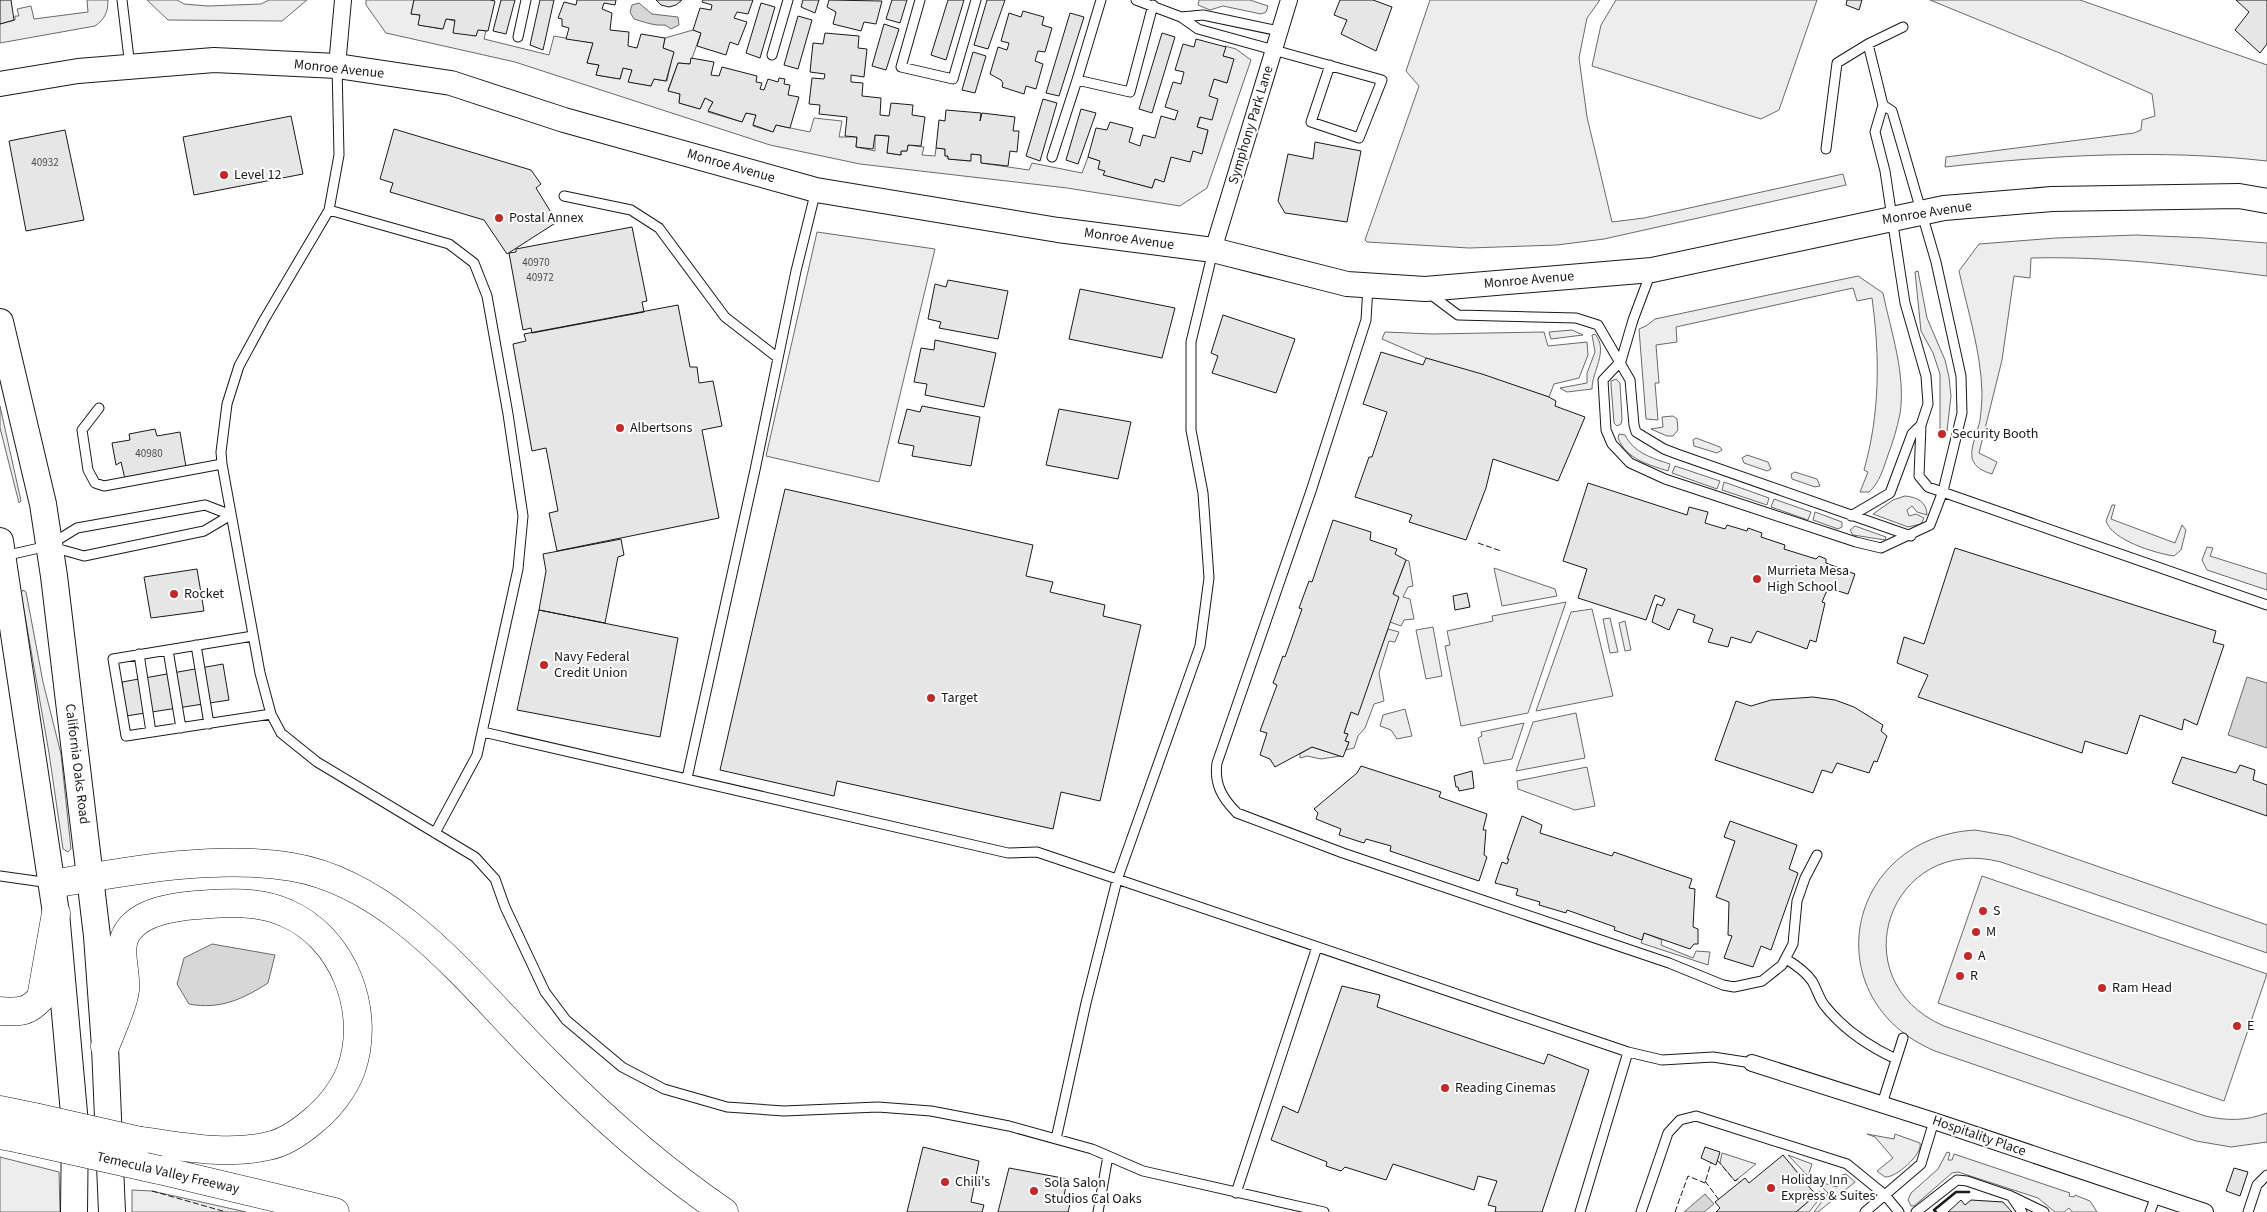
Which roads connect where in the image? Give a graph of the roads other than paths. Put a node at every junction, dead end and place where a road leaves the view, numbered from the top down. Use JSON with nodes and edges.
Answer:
{"nodes":[{"id":1,"x":122,"y":0,"type":"edge"},
{"id":2,"x":344,"y":0,"type":"edge"},
{"id":3,"x":526,"y":0,"type":"edge"},
{"id":4,"x":788,"y":0,"type":"edge"},
{"id":5,"x":920,"y":0,"type":"edge"},
{"id":6,"x":976,"y":0,"type":"edge"},
{"id":7,"x":1101,"y":0,"type":"edge"},
{"id":8,"x":1136,"y":0,"type":"edge"},
{"id":9,"x":1289,"y":0,"type":"edge"},
{"id":10,"x":1153,"y":6,"type":"junction"},
{"id":11,"x":1181,"y":17,"type":"junction"},
{"id":12,"x":1215,"y":17,"type":"junction"},
{"id":13,"x":1903,"y":28,"type":"dead end"},
{"id":14,"x":1279,"y":31,"type":"junction"},
{"id":15,"x":1211,"y":32,"type":"junction"},
{"id":16,"x":518,"y":36,"type":"dead end"},
{"id":17,"x":1868,"y":44,"type":"junction"},
{"id":18,"x":1274,"y":50,"type":"junction"},
{"id":19,"x":772,"y":55,"type":"dead end"},
{"id":20,"x":1330,"y":65,"type":"junction"},
{"id":21,"x":337,"y":66,"type":"junction"},
{"id":22,"x":130,"y":67,"type":"junction"},
{"id":23,"x":1077,"y":80,"type":"junction"},
{"id":24,"x":0,"y":84,"type":"edge"},
{"id":25,"x":1883,"y":105,"type":"junction"},
{"id":26,"x":1826,"y":149,"type":"dead end"},
{"id":27,"x":1052,"y":157,"type":"dead end"},
{"id":28,"x":816,"y":190,"type":"junction"},
{"id":29,"x":564,"y":196,"type":"dead end"},
{"id":30,"x":2267,"y":201,"type":"edge"},
{"id":31,"x":329,"y":210,"type":"junction"},
{"id":32,"x":1921,"y":212,"type":"junction"},
{"id":33,"x":1892,"y":218,"type":"junction"},
{"id":34,"x":1213,"y":250,"type":"junction"},
{"id":35,"x":1652,"y":270,"type":"junction"},
{"id":36,"x":1368,"y":285,"type":"junction"},
{"id":37,"x":1425,"y":290,"type":"junction"},
{"id":38,"x":0,"y":322,"type":"edge"},
{"id":39,"x":778,"y":358,"type":"junction"},
{"id":40,"x":1620,"y":361,"type":"junction"},
{"id":41,"x":99,"y":408,"type":"dead end"},
{"id":42,"x":1921,"y":425,"type":"junction"},
{"id":43,"x":222,"y":464,"type":"junction"},
{"id":44,"x":1942,"y":491,"type":"junction"},
{"id":45,"x":231,"y":515,"type":"junction"},
{"id":46,"x":1851,"y":516,"type":"junction"},
{"id":47,"x":1911,"y":536,"type":"junction"},
{"id":48,"x":48,"y":546,"type":"junction"},
{"id":49,"x":1,"y":551,"type":"edge"},
{"id":50,"x":2267,"y":605,"type":"edge"},
{"id":51,"x":253,"y":636,"type":"junction"},
{"id":52,"x":196,"y":645,"type":"junction"},
{"id":53,"x":168,"y":650,"type":"junction"},
{"id":54,"x":139,"y":654,"type":"junction"},
{"id":55,"x":271,"y":714,"type":"junction"},
{"id":56,"x":209,"y":724,"type":"junction"},
{"id":57,"x":181,"y":728,"type":"junction"},
{"id":58,"x":151,"y":732,"type":"junction"},
{"id":59,"x":482,"y":732,"type":"junction"},
{"id":60,"x":687,"y":778,"type":"junction"},
{"id":61,"x":435,"y":833,"type":"junction"},
{"id":62,"x":1817,"y":855,"type":"dead end"},
{"id":63,"x":0,"y":876,"type":"edge"},
{"id":64,"x":91,"y":877,"type":"junction"},
{"id":65,"x":1117,"y":880,"type":"junction"},
{"id":66,"x":52,"y":884,"type":"junction"},
{"id":67,"x":56,"y":913,"type":"junction"},
{"id":68,"x":1317,"y":947,"type":"junction"},
{"id":69,"x":1786,"y":959,"type":"junction"},
{"id":70,"x":0,"y":1011,"type":"edge"},
{"id":71,"x":1903,"y":1038,"type":"dead end"},
{"id":72,"x":105,"y":1047,"type":"junction"},
{"id":73,"x":1628,"y":1052,"type":"junction"},
{"id":74,"x":1896,"y":1059,"type":"junction"},
{"id":75,"x":1752,"y":1063,"type":"joint"},
{"id":76,"x":1882,"y":1104,"type":"junction"},
{"id":77,"x":0,"y":1110,"type":"edge"},
{"id":78,"x":1934,"y":1121,"type":"junction"},
{"id":79,"x":18,"y":1130,"type":"edge"},
{"id":80,"x":1056,"y":1139,"type":"junction"},
{"id":81,"x":1108,"y":1156,"type":"junction"},
{"id":82,"x":2267,"y":1175,"type":"edge"},
{"id":83,"x":1236,"y":1193,"type":"junction"},
{"id":84,"x":1885,"y":1195,"type":"junction"},
{"id":85,"x":2011,"y":1196,"type":"junction"},
{"id":86,"x":2156,"y":1196,"type":"junction"},
{"id":87,"x":74,"y":1212,"type":"edge"},
{"id":88,"x":112,"y":1212,"type":"edge"},
{"id":89,"x":335,"y":1212,"type":"edge"},
{"id":90,"x":724,"y":1212,"type":"edge"},
{"id":91,"x":1098,"y":1212,"type":"edge"},
{"id":92,"x":1324,"y":1212,"type":"edge"},
{"id":93,"x":1580,"y":1212,"type":"edge"},
{"id":94,"x":1641,"y":1212,"type":"edge"},
{"id":95,"x":1865,"y":1212,"type":"edge"},
{"id":96,"x":1899,"y":1212,"type":"edge"},
{"id":97,"x":1916,"y":1212,"type":"edge"},
{"id":98,"x":2022,"y":1212,"type":"edge"},
{"id":99,"x":2044,"y":1212,"type":"edge"},
{"id":100,"x":2150,"y":1212,"type":"edge"},
{"id":101,"x":2205,"y":1212,"type":"edge"},
{"id":102,"x":2248,"y":1212,"type":"edge"}],
"edges":[{"from":1,"to":22,"type":"lane"},
{"from":2,"to":21,"type":"street"},
{"from":3,"to":16,"type":"lane"},
{"from":4,"to":19,"type":"lane"},
{"from":5,"to":6,"type":"lane"},
{"from":7,"to":23,"type":"lane"},
{"from":8,"to":10,"type":"lane"},
{"from":9,"to":14,"type":"street","name":"Symphony Park Lane"},
{"from":10,"to":11,"type":"lane"},
{"from":10,"to":23,"type":"lane"},
{"from":11,"to":12,"type":"lane"},
{"from":11,"to":15,"type":"lane"},
{"from":12,"to":14,"type":"lane"},
{"from":12,"to":15,"type":"lane"},
{"from":13,"to":17,"type":"lane"},
{"from":14,"to":18,"type":"street","name":"Symphony Park Lane"},
{"from":15,"to":18,"type":"lane"},
{"from":17,"to":25,"type":"lane"},
{"from":17,"to":26,"type":"lane"},
{"from":18,"to":20,"type":"lane"},
{"from":18,"to":34,"type":"street","name":"Symphony Park Lane"},
{"from":20,"to":20,"type":"lane"},
{"from":21,"to":22,"type":"street","name":"Monroe Avenue"},
{"from":21,"to":28,"type":"street","name":"Monroe Avenue"},
{"from":21,"to":31,"type":"lane"},
{"from":22,"to":24,"type":"street","name":"Monroe Avenue"},
{"from":23,"to":27,"type":"lane"},
{"from":25,"to":32,"type":"lane"},
{"from":25,"to":33,"type":"lane"},
{"from":28,"to":34,"type":"street","name":"Monroe Avenue"},
{"from":28,"to":39,"type":"lane"},
{"from":29,"to":39,"type":"lane"},
{"from":30,"to":32,"type":"street","name":"Monroe Avenue"},
{"from":31,"to":43,"type":"lane"},
{"from":31,"to":59,"type":"lane"},
{"from":32,"to":33,"type":"street","name":"Monroe Avenue"},
{"from":32,"to":44,"type":"lane"},
{"from":33,"to":35,"type":"street","name":"Monroe Avenue"},
{"from":33,"to":42,"type":"lane"},
{"from":34,"to":36,"type":"street","name":"Monroe Avenue"},
{"from":34,"to":65,"type":"lane"},
{"from":35,"to":37,"type":"street","name":"Monroe Avenue"},
{"from":35,"to":40,"type":"lane"},
{"from":36,"to":37,"type":"street","name":"Monroe Avenue"},
{"from":36,"to":69,"type":"lane"},
{"from":37,"to":40,"type":"lane"},
{"from":38,"to":48,"type":"main road","name":"California Oaks Road"},
{"from":39,"to":60,"type":"lane"},
{"from":40,"to":46,"type":"lane"},
{"from":40,"to":47,"type":"lane"},
{"from":41,"to":43,"type":"lane"},
{"from":42,"to":44,"type":"lane"},
{"from":42,"to":46,"type":"lane"},
{"from":43,"to":45,"type":"lane"},
{"from":44,"to":47,"type":"lane"},
{"from":44,"to":50,"type":"lane"},
{"from":45,"to":48,"type":"lane"},
{"from":45,"to":48,"type":"lane"},
{"from":45,"to":51,"type":"lane"},
{"from":46,"to":47,"type":"lane"},
{"from":48,"to":49,"type":"lane"},
{"from":48,"to":64,"type":"main road","name":"California Oaks Road"},
{"from":49,"to":66,"type":"main road"},
{"from":51,"to":52,"type":"lane"},
{"from":51,"to":55,"type":"lane"},
{"from":52,"to":53,"type":"lane"},
{"from":52,"to":56,"type":"lane"},
{"from":53,"to":54,"type":"lane"},
{"from":53,"to":57,"type":"lane"},
{"from":54,"to":58,"type":"lane"},
{"from":54,"to":58,"type":"lane"},
{"from":55,"to":56,"type":"lane"},
{"from":55,"to":61,"type":"lane"},
{"from":56,"to":57,"type":"lane"},
{"from":57,"to":58,"type":"lane"},
{"from":59,"to":60,"type":"lane"},
{"from":59,"to":61,"type":"lane"},
{"from":60,"to":65,"type":"lane"},
{"from":61,"to":80,"type":"lane"},
{"from":62,"to":69,"type":"lane"},
{"from":63,"to":66,"type":"lane"},
{"from":64,"to":66,"type":"highway"},
{"from":64,"to":72,"type":"main road","name":"California Oaks Road"},
{"from":64,"to":90,"type":"highway"},
{"from":65,"to":68,"type":"lane"},
{"from":65,"to":80,"type":"lane"},
{"from":66,"to":67,"type":"main road"},
{"from":67,"to":70,"type":"highway"},
{"from":67,"to":87,"type":"main road"},
{"from":68,"to":73,"type":"lane"},
{"from":68,"to":83,"type":"lane"},
{"from":69,"to":74,"type":"lane"},
{"from":71,"to":74,"type":"lane"},
{"from":72,"to":79,"type":"highway","bridge":true},
{"from":72,"to":88,"type":"main road","name":"California Oaks Road"},
{"from":73,"to":75,"type":"lane"},
{"from":73,"to":93,"type":"lane"},
{"from":74,"to":76,"type":"lane"},
{"from":75,"to":76,"type":"street","name":"Hospitality Place"},
{"from":76,"to":78,"type":"street","name":"Hospitality Place"},
{"from":77,"to":79,"type":"highway"},
{"from":78,"to":84,"type":"lane"},
{"from":78,"to":86,"type":"street","name":"Hospitality Place"},
{"from":79,"to":89,"type":"highway","name":"Temecula Valley Freeway","bridge":true},
{"from":80,"to":81,"type":"lane"},
{"from":81,"to":83,"type":"lane"},
{"from":81,"to":91,"type":"lane"},
{"from":82,"to":102,"type":"lane"},
{"from":83,"to":92,"type":"lane"},
{"from":84,"to":94,"type":"lane"},
{"from":84,"to":95,"type":"lane"},
{"from":84,"to":96,"type":"lane"},
{"from":85,"to":97,"type":"lane"},
{"from":85,"to":98,"type":"lane"},
{"from":85,"to":99,"type":"lane"},
{"from":86,"to":100,"type":"lane"},
{"from":86,"to":101,"type":"street","name":"Hospitality Place"}]}
